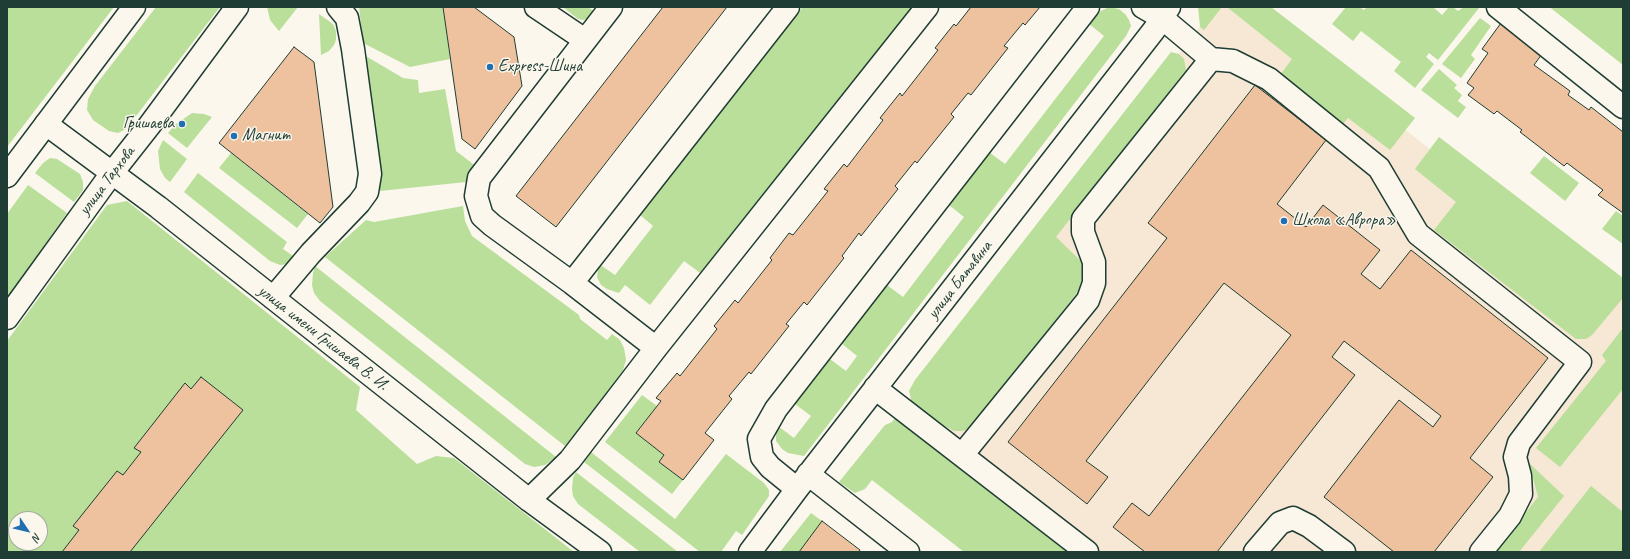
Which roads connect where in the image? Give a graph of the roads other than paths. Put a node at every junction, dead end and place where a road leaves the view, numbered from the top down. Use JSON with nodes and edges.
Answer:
{"nodes":[{"id":1,"x":134,"y":7,"type":"edge"},
{"id":2,"x":237,"y":7,"type":"edge"},
{"id":3,"x":338,"y":7,"type":"edge"},
{"id":4,"x":536,"y":7,"type":"edge"},
{"id":5,"x":611,"y":7,"type":"edge"},
{"id":6,"x":788,"y":7,"type":"edge"},
{"id":7,"x":927,"y":7,"type":"edge"},
{"id":8,"x":1088,"y":7,"type":"edge"},
{"id":9,"x":1143,"y":7,"type":"edge"},
{"id":10,"x":1498,"y":7,"type":"edge"},
{"id":11,"x":1165,"y":12,"type":"edge"},
{"id":12,"x":585,"y":40,"type":"junction"},
{"id":13,"x":1211,"y":59,"type":"junction"},
{"id":14,"x":1623,"y":107,"type":"edge"},
{"id":15,"x":46,"y":124,"type":"junction"},
{"id":16,"x":112,"y":172,"type":"junction"},
{"id":17,"x":7,"y":176,"type":"edge"},
{"id":18,"x":572,"y":283,"type":"junction"},
{"id":19,"x":273,"y":298,"type":"junction"},
{"id":20,"x":7,"y":318,"type":"edge"},
{"id":21,"x":656,"y":348,"type":"junction"},
{"id":22,"x":875,"y":388,"type":"junction"},
{"id":23,"x":962,"y":455,"type":"junction"},
{"id":24,"x":803,"y":482,"type":"junction"},
{"id":25,"x":529,"y":500,"type":"junction"},
{"id":26,"x":600,"y":552,"type":"edge"},
{"id":27,"x":750,"y":552,"type":"edge"},
{"id":28,"x":908,"y":552,"type":"edge"},
{"id":29,"x":1087,"y":552,"type":"edge"},
{"id":30,"x":1255,"y":552,"type":"edge"},
{"id":31,"x":1344,"y":552,"type":"edge"},
{"id":32,"x":1481,"y":552,"type":"edge"}],
"edges":[{"from":1,"to":15,"type":"street"},
{"from":2,"to":16,"type":"street","name":"улица Тархова"},
{"from":3,"to":19,"type":"street"},
{"from":4,"to":12,"type":"street"},
{"from":5,"to":12,"type":"street"},
{"from":6,"to":18,"type":"street"},
{"from":7,"to":21,"type":"street"},
{"from":8,"to":24,"type":"street"},
{"from":9,"to":11,"type":"street"},
{"from":10,"to":14,"type":"street"},
{"from":11,"to":13,"type":"street"},
{"from":11,"to":22,"type":"street","name":"улица Батавина"},
{"from":12,"to":18,"type":"street"},
{"from":13,"to":23,"type":"street"},
{"from":13,"to":32,"type":"street"},
{"from":15,"to":16,"type":"street","name":"улица имени Гришаева В. И."},
{"from":15,"to":17,"type":"street"},
{"from":16,"to":19,"type":"street","name":"улица имени Гришаева В. И."},
{"from":16,"to":20,"type":"street","name":"улица Тархова"},
{"from":18,"to":21,"type":"street"},
{"from":19,"to":25,"type":"street","name":"улица имени Гришаева В. И."},
{"from":21,"to":25,"type":"street"},
{"from":22,"to":23,"type":"street"},
{"from":22,"to":24,"type":"street","name":"улица Батавина"},
{"from":23,"to":29,"type":"street"},
{"from":24,"to":27,"type":"street","name":"улица Батавина"},
{"from":24,"to":28,"type":"street"},
{"from":25,"to":26,"type":"street","name":"улица имени Гришаева В. И."},
{"from":30,"to":31,"type":"street"}]}
